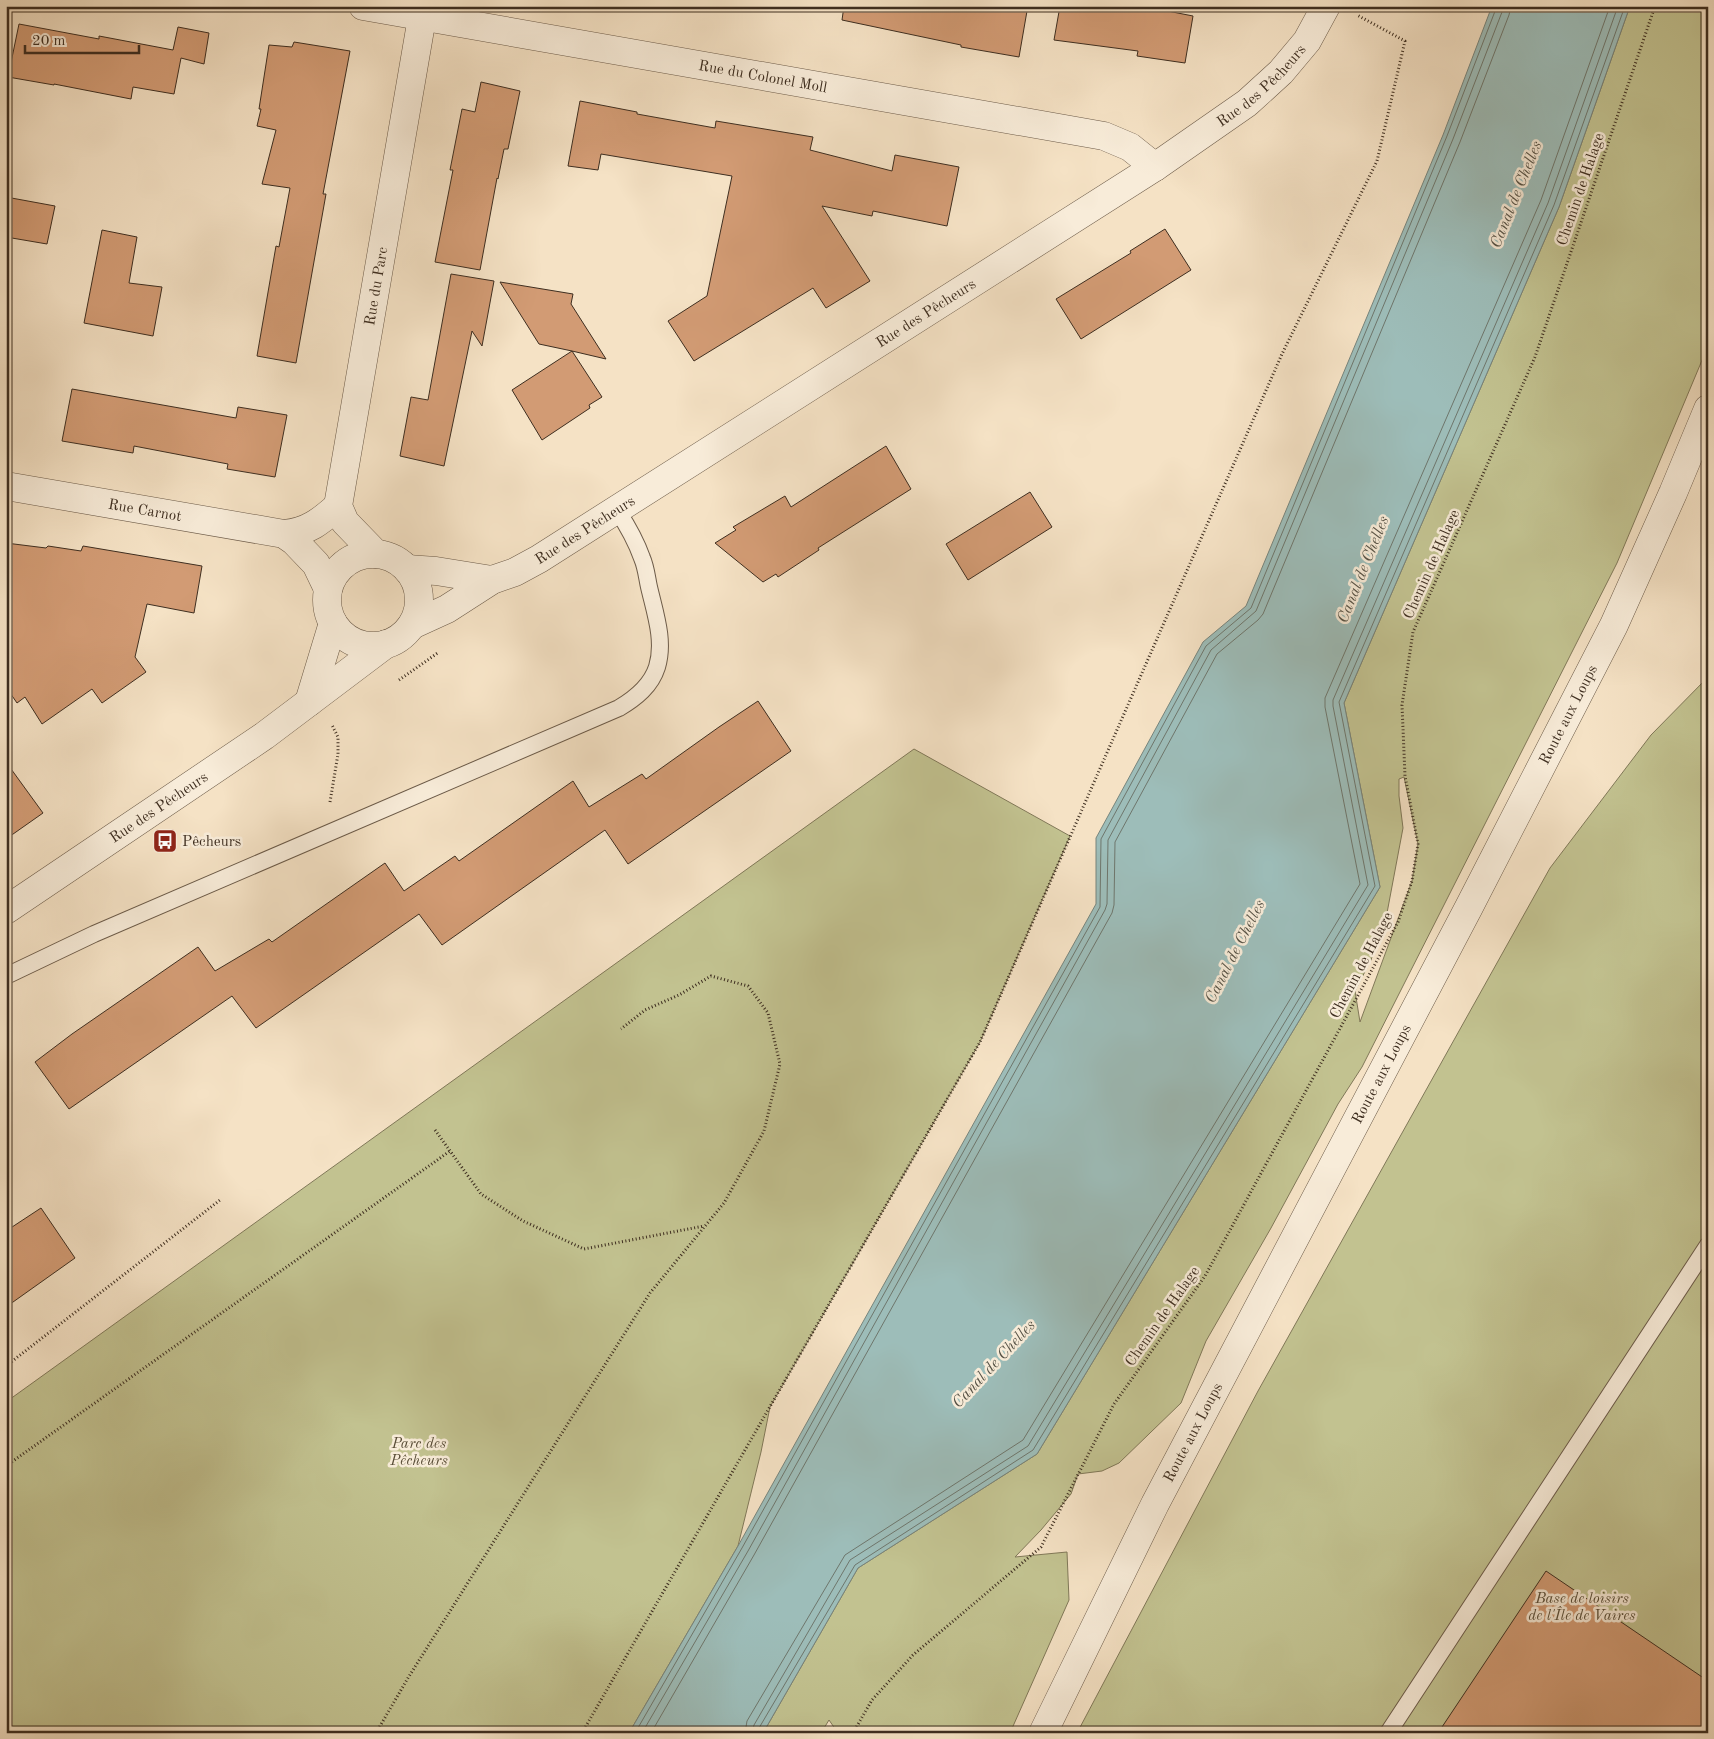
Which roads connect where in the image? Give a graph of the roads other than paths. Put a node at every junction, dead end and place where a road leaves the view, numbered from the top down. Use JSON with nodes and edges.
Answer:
{"nodes":[{"id":1,"x":363,"y":6,"type":"edge"},
{"id":2,"x":1338,"y":9,"type":"edge"},
{"id":3,"x":424,"y":11,"type":"edge"},
{"id":4,"x":1155,"y":167,"type":"junction"},
{"id":5,"x":1708,"y":409,"type":"edge"},
{"id":6,"x":6,"y":486,"type":"edge"},
{"id":7,"x":338,"y":506,"type":"junction"},
{"id":8,"x":617,"y":510,"type":"junction"},
{"id":9,"x":284,"y":534,"type":"junction"},
{"id":10,"x":376,"y":554,"type":"junction"},
{"id":11,"x":407,"y":568,"type":"junction"},
{"id":12,"x":492,"y":580,"type":"junction"},
{"id":13,"x":328,"y":589,"type":"junction"},
{"id":14,"x":333,"y":623,"type":"junction"},
{"id":15,"x":412,"y":625,"type":"junction"},
{"id":16,"x":386,"y":644,"type":"junction"},
{"id":17,"x":309,"y":702,"type":"junction"},
{"id":18,"x":6,"y":910,"type":"edge"},
{"id":19,"x":6,"y":976,"type":"edge"},
{"id":20,"x":1708,"y":1245,"type":"edge"},
{"id":21,"x":1043,"y":1733,"type":"edge"},
{"id":22,"x":1388,"y":1733,"type":"edge"}],
"edges":[{"from":1,"to":3,"type":"street","name":"Rue du Colonel Moll"},
{"from":2,"to":4,"type":"street","name":"Rue des Pêcheurs"},
{"from":3,"to":4,"type":"street","name":"Rue du Colonel Moll"},
{"from":3,"to":7,"type":"street","name":"Rue du Parc"},
{"from":4,"to":8,"type":"street","name":"Rue des Pêcheurs"},
{"from":5,"to":21,"type":"street","name":"Route aux Loups"},
{"from":6,"to":9,"type":"street","name":"Rue Carnot"},
{"from":7,"to":9,"type":"street","name":"Rue Carnot"},
{"from":7,"to":10,"type":"street"},
{"from":8,"to":12,"type":"street","name":"Rue des Pêcheurs"},
{"from":8,"to":19,"type":"lane"},
{"from":9,"to":13,"type":"street"},
{"from":10,"to":11,"type":"street"},
{"from":10,"to":13,"type":"street"},
{"from":11,"to":12,"type":"street","name":"Rue des Pêcheurs"},
{"from":11,"to":15,"type":"street"},
{"from":12,"to":15,"type":"street","name":"Rue des Pêcheurs"},
{"from":13,"to":14,"type":"street"},
{"from":14,"to":16,"type":"street"},
{"from":14,"to":17,"type":"street"},
{"from":15,"to":16,"type":"street"},
{"from":16,"to":17,"type":"street","name":"Rue des Pêcheurs"},
{"from":17,"to":18,"type":"street","name":"Rue des Pêcheurs"},
{"from":20,"to":22,"type":"lane"}]}
